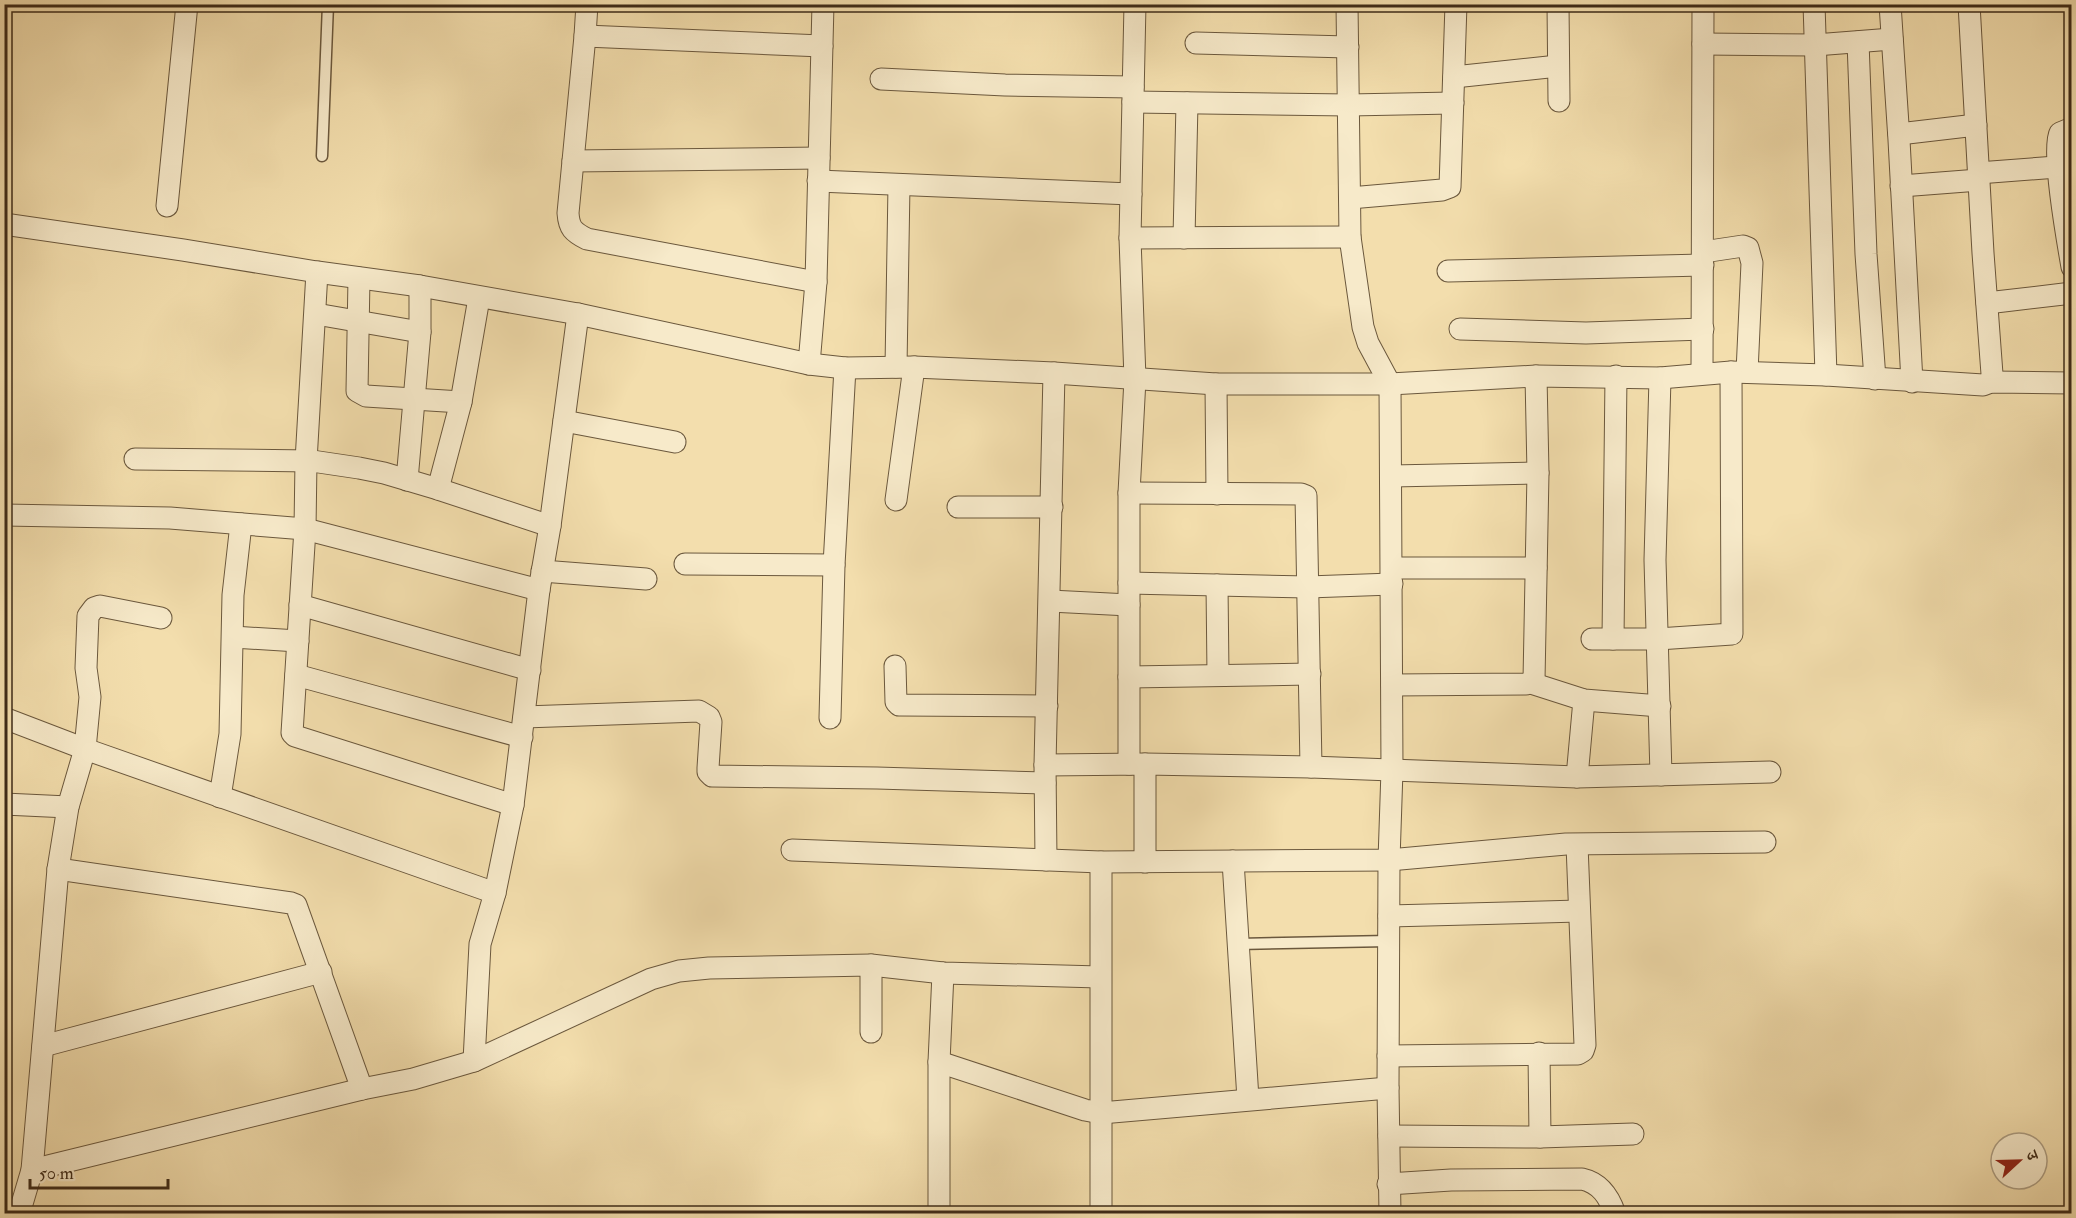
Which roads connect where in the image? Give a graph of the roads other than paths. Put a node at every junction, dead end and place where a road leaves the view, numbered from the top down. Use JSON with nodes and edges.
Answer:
{"nodes":[{"id":1,"x":187,"y":4,"type":"edge"},
{"id":2,"x":328,"y":4,"type":"edge"},
{"id":3,"x":587,"y":4,"type":"edge"},
{"id":4,"x":823,"y":4,"type":"edge"},
{"id":5,"x":1135,"y":4,"type":"edge"},
{"id":6,"x":1347,"y":4,"type":"edge"},
{"id":7,"x":1456,"y":4,"type":"edge"},
{"id":8,"x":1558,"y":4,"type":"edge"},
{"id":9,"x":1703,"y":4,"type":"edge"},
{"id":10,"x":1814,"y":4,"type":"edge"},
{"id":11,"x":1890,"y":4,"type":"edge"},
{"id":12,"x":1969,"y":4,"type":"edge"},
{"id":13,"x":585,"y":36,"type":"junction"},
{"id":14,"x":1892,"y":39,"type":"junction"},
{"id":15,"x":1858,"y":42,"type":"junction"},
{"id":16,"x":1196,"y":43,"type":"dead end"},
{"id":17,"x":1703,"y":44,"type":"junction"},
{"id":18,"x":1815,"y":45,"type":"junction"},
{"id":19,"x":822,"y":46,"type":"junction"},
{"id":20,"x":1348,"y":47,"type":"junction"},
{"id":21,"x":1558,"y":66,"type":"junction"},
{"id":22,"x":1454,"y":76,"type":"junction"},
{"id":23,"x":881,"y":79,"type":"dead end"},
{"id":24,"x":1133,"y":95,"type":"junction"},
{"id":25,"x":1559,"y":101,"type":"dead end"},
{"id":26,"x":1186,"y":103,"type":"junction"},
{"id":27,"x":1453,"y":103,"type":"junction"},
{"id":28,"x":1348,"y":105,"type":"junction"},
{"id":29,"x":1976,"y":125,"type":"junction"},
{"id":30,"x":2072,"y":128,"type":"edge"},
{"id":31,"x":1899,"y":134,"type":"junction"},
{"id":32,"x":322,"y":156,"type":"dead end"},
{"id":33,"x":819,"y":158,"type":"junction"},
{"id":34,"x":573,"y":161,"type":"junction"},
{"id":35,"x":2065,"y":167,"type":"edge"},
{"id":36,"x":1979,"y":177,"type":"junction"},
{"id":37,"x":818,"y":182,"type":"junction"},
{"id":38,"x":899,"y":185,"type":"junction"},
{"id":39,"x":1901,"y":186,"type":"junction"},
{"id":40,"x":1131,"y":194,"type":"junction"},
{"id":41,"x":1350,"y":198,"type":"junction"},
{"id":42,"x":167,"y":206,"type":"dead end"},
{"id":43,"x":4,"y":224,"type":"edge"},
{"id":44,"x":1350,"y":237,"type":"junction"},
{"id":45,"x":1130,"y":238,"type":"junction"},
{"id":46,"x":1184,"y":238,"type":"junction"},
{"id":47,"x":1703,"y":259,"type":"junction"},
{"id":48,"x":2072,"y":267,"type":"edge"},
{"id":49,"x":1448,"y":271,"type":"dead end"},
{"id":50,"x":317,"y":272,"type":"junction"},
{"id":51,"x":359,"y":278,"type":"junction"},
{"id":52,"x":816,"y":282,"type":"junction"},
{"id":53,"x":420,"y":286,"type":"junction"},
{"id":54,"x":2072,"y":293,"type":"edge"},
{"id":55,"x":479,"y":298,"type":"junction"},
{"id":56,"x":1987,"y":303,"type":"junction"},
{"id":57,"x":578,"y":314,"type":"junction"},
{"id":58,"x":316,"y":315,"type":"junction"},
{"id":59,"x":358,"y":321,"type":"junction"},
{"id":60,"x":1460,"y":329,"type":"dead end"},
{"id":61,"x":1703,"y":329,"type":"junction"},
{"id":62,"x":420,"y":332,"type":"junction"},
{"id":63,"x":808,"y":364,"type":"junction"},
{"id":64,"x":905,"y":367,"type":"junction"},
{"id":65,"x":845,"y":368,"type":"junction"},
{"id":66,"x":1739,"y":372,"type":"junction"},
{"id":67,"x":1054,"y":373,"type":"junction"},
{"id":68,"x":1702,"y":373,"type":"junction"},
{"id":69,"x":1826,"y":375,"type":"junction"},
{"id":70,"x":1536,"y":376,"type":"junction"},
{"id":71,"x":1616,"y":376,"type":"junction"},
{"id":72,"x":1660,"y":378,"type":"junction"},
{"id":73,"x":1135,"y":379,"type":"junction"},
{"id":74,"x":1875,"y":379,"type":"junction"},
{"id":75,"x":1912,"y":382,"type":"junction"},
{"id":76,"x":1991,"y":382,"type":"junction"},
{"id":77,"x":2072,"y":383,"type":"edge"},
{"id":78,"x":1216,"y":384,"type":"junction"},
{"id":79,"x":1390,"y":384,"type":"junction"},
{"id":80,"x":413,"y":399,"type":"junction"},
{"id":81,"x":461,"y":402,"type":"junction"},
{"id":82,"x":564,"y":421,"type":"junction"},
{"id":83,"x":675,"y":442,"type":"dead end"},
{"id":84,"x":135,"y":459,"type":"dead end"},
{"id":85,"x":306,"y":461,"type":"junction"},
{"id":86,"x":1538,"y":473,"type":"junction"},
{"id":87,"x":1392,"y":476,"type":"junction"},
{"id":88,"x":407,"y":480,"type":"junction"},
{"id":89,"x":438,"y":489,"type":"junction"},
{"id":90,"x":1129,"y":493,"type":"junction"},
{"id":91,"x":1216,"y":494,"type":"junction"},
{"id":92,"x":896,"y":500,"type":"dead end"},
{"id":93,"x":958,"y":507,"type":"dead end"},
{"id":94,"x":1052,"y":507,"type":"junction"},
{"id":95,"x":4,"y":515,"type":"edge"},
{"id":96,"x":241,"y":524,"type":"junction"},
{"id":97,"x":550,"y":526,"type":"junction"},
{"id":98,"x":305,"y":529,"type":"junction"},
{"id":99,"x":685,"y":564,"type":"dead end"},
{"id":100,"x":834,"y":565,"type":"junction"},
{"id":101,"x":1536,"y":568,"type":"junction"},
{"id":102,"x":1392,"y":576,"type":"junction"},
{"id":103,"x":646,"y":579,"type":"dead end"},
{"id":104,"x":541,"y":580,"type":"junction"},
{"id":105,"x":1129,"y":583,"type":"junction"},
{"id":106,"x":1217,"y":585,"type":"junction"},
{"id":107,"x":1308,"y":587,"type":"junction"},
{"id":108,"x":1050,"y":601,"type":"junction"},
{"id":109,"x":300,"y":604,"type":"junction"},
{"id":110,"x":1129,"y":605,"type":"junction"},
{"id":111,"x":161,"y":618,"type":"dead end"},
{"id":112,"x":233,"y":637,"type":"junction"},
{"id":113,"x":1658,"y":639,"type":"junction"},
{"id":114,"x":298,"y":641,"type":"junction"},
{"id":115,"x":895,"y":666,"type":"dead end"},
{"id":116,"x":530,"y":670,"type":"junction"},
{"id":117,"x":1310,"y":674,"type":"junction"},
{"id":118,"x":296,"y":675,"type":"junction"},
{"id":119,"x":1218,"y":675,"type":"junction"},
{"id":120,"x":1129,"y":676,"type":"junction"},
{"id":121,"x":1531,"y":683,"type":"junction"},
{"id":122,"x":1392,"y":685,"type":"junction"},
{"id":123,"x":1584,"y":700,"type":"junction"},
{"id":124,"x":1047,"y":706,"type":"junction"},
{"id":125,"x":1659,"y":706,"type":"junction"},
{"id":126,"x":4,"y":718,"type":"edge"},
{"id":127,"x":830,"y":718,"type":"dead end"},
{"id":128,"x":523,"y":727,"type":"junction"},
{"id":129,"x":85,"y":749,"type":"junction"},
{"id":130,"x":1137,"y":764,"type":"junction"},
{"id":131,"x":1311,"y":767,"type":"junction"},
{"id":132,"x":1392,"y":770,"type":"junction"},
{"id":133,"x":1770,"y":772,"type":"dead end"},
{"id":134,"x":1045,"y":774,"type":"junction"},
{"id":135,"x":1661,"y":775,"type":"junction"},
{"id":136,"x":1577,"y":777,"type":"junction"},
{"id":137,"x":220,"y":797,"type":"junction"},
{"id":138,"x":4,"y":804,"type":"edge"},
{"id":139,"x":513,"y":805,"type":"junction"},
{"id":140,"x":68,"y":807,"type":"junction"},
{"id":141,"x":1765,"y":842,"type":"dead end"},
{"id":142,"x":1577,"y":845,"type":"junction"},
{"id":143,"x":792,"y":850,"type":"dead end"},
{"id":144,"x":1046,"y":860,"type":"junction"},
{"id":145,"x":1389,"y":860,"type":"junction"},
{"id":146,"x":1233,"y":861,"type":"junction"},
{"id":147,"x":1101,"y":862,"type":"junction"},
{"id":148,"x":1145,"y":862,"type":"junction"},
{"id":149,"x":58,"y":869,"type":"junction"},
{"id":150,"x":495,"y":893,"type":"junction"},
{"id":151,"x":1579,"y":911,"type":"junction"},
{"id":152,"x":1389,"y":916,"type":"junction"},
{"id":153,"x":1389,"y":941,"type":"junction"},
{"id":154,"x":1238,"y":944,"type":"junction"},
{"id":155,"x":871,"y":965,"type":"junction"},
{"id":156,"x":321,"y":972,"type":"junction"},
{"id":157,"x":943,"y":973,"type":"junction"},
{"id":158,"x":1100,"y":977,"type":"junction"},
{"id":159,"x":871,"y":1032,"type":"dead end"},
{"id":160,"x":43,"y":1046,"type":"junction"},
{"id":161,"x":1539,"y":1053,"type":"junction"},
{"id":162,"x":1388,"y":1056,"type":"junction"},
{"id":163,"x":474,"y":1061,"type":"junction"},
{"id":164,"x":939,"y":1062,"type":"junction"},
{"id":165,"x":1388,"y":1088,"type":"junction"},
{"id":166,"x":362,"y":1089,"type":"junction"},
{"id":167,"x":1248,"y":1099,"type":"junction"},
{"id":168,"x":1101,"y":1113,"type":"junction"},
{"id":169,"x":1633,"y":1134,"type":"dead end"},
{"id":170,"x":1389,"y":1136,"type":"junction"},
{"id":171,"x":1540,"y":1137,"type":"junction"},
{"id":172,"x":32,"y":1170,"type":"junction"},
{"id":173,"x":1388,"y":1184,"type":"junction"},
{"id":174,"x":19,"y":1214,"type":"edge"},
{"id":175,"x":939,"y":1214,"type":"edge"},
{"id":176,"x":1101,"y":1214,"type":"edge"},
{"id":177,"x":1390,"y":1214,"type":"edge"},
{"id":178,"x":1615,"y":1214,"type":"edge"}],
"edges":[{"from":1,"to":42,"type":"street"},
{"from":2,"to":32,"type":"lane"},
{"from":3,"to":13,"type":"street"},
{"from":4,"to":19,"type":"street"},
{"from":5,"to":24,"type":"street"},
{"from":6,"to":20,"type":"street"},
{"from":7,"to":22,"type":"street"},
{"from":8,"to":21,"type":"street"},
{"from":9,"to":17,"type":"street"},
{"from":10,"to":18,"type":"street"},
{"from":11,"to":14,"type":"street"},
{"from":12,"to":29,"type":"street"},
{"from":13,"to":19,"type":"street"},
{"from":13,"to":34,"type":"street"},
{"from":14,"to":15,"type":"street"},
{"from":14,"to":31,"type":"street"},
{"from":15,"to":18,"type":"street"},
{"from":15,"to":74,"type":"street"},
{"from":16,"to":20,"type":"street"},
{"from":17,"to":18,"type":"street"},
{"from":17,"to":47,"type":"street"},
{"from":18,"to":69,"type":"street"},
{"from":19,"to":33,"type":"street"},
{"from":20,"to":28,"type":"street"},
{"from":21,"to":22,"type":"street"},
{"from":21,"to":25,"type":"street"},
{"from":22,"to":27,"type":"street"},
{"from":23,"to":24,"type":"street"},
{"from":24,"to":26,"type":"street"},
{"from":24,"to":40,"type":"street"},
{"from":26,"to":28,"type":"street"},
{"from":26,"to":46,"type":"street"},
{"from":27,"to":28,"type":"street"},
{"from":27,"to":41,"type":"street"},
{"from":28,"to":41,"type":"street"},
{"from":29,"to":31,"type":"street"},
{"from":29,"to":36,"type":"street"},
{"from":30,"to":35,"type":"street"},
{"from":31,"to":39,"type":"street"},
{"from":33,"to":34,"type":"street"},
{"from":33,"to":37,"type":"street"},
{"from":34,"to":52,"type":"street"},
{"from":35,"to":36,"type":"street"},
{"from":35,"to":48,"type":"street"},
{"from":36,"to":39,"type":"street"},
{"from":36,"to":56,"type":"street"},
{"from":37,"to":38,"type":"street"},
{"from":37,"to":52,"type":"street"},
{"from":38,"to":40,"type":"street"},
{"from":38,"to":64,"type":"street"},
{"from":39,"to":75,"type":"street"},
{"from":40,"to":45,"type":"street"},
{"from":41,"to":44,"type":"street"},
{"from":43,"to":50,"type":"street"},
{"from":44,"to":46,"type":"street"},
{"from":44,"to":79,"type":"street"},
{"from":45,"to":46,"type":"street"},
{"from":45,"to":73,"type":"street"},
{"from":47,"to":49,"type":"street"},
{"from":47,"to":61,"type":"street"},
{"from":47,"to":66,"type":"street"},
{"from":50,"to":51,"type":"street"},
{"from":50,"to":58,"type":"street"},
{"from":51,"to":53,"type":"street"},
{"from":51,"to":59,"type":"street"},
{"from":52,"to":63,"type":"street"},
{"from":53,"to":55,"type":"street"},
{"from":53,"to":62,"type":"street"},
{"from":54,"to":56,"type":"street"},
{"from":55,"to":57,"type":"street"},
{"from":55,"to":81,"type":"street"},
{"from":56,"to":76,"type":"street"},
{"from":57,"to":63,"type":"street"},
{"from":57,"to":82,"type":"street"},
{"from":58,"to":59,"type":"street"},
{"from":58,"to":85,"type":"street"},
{"from":59,"to":62,"type":"street"},
{"from":59,"to":80,"type":"street"},
{"from":60,"to":61,"type":"street"},
{"from":61,"to":68,"type":"street"},
{"from":62,"to":80,"type":"street"},
{"from":63,"to":65,"type":"street"},
{"from":64,"to":65,"type":"street"},
{"from":64,"to":67,"type":"street"},
{"from":64,"to":92,"type":"street"},
{"from":65,"to":100,"type":"street"},
{"from":66,"to":68,"type":"street"},
{"from":66,"to":69,"type":"street"},
{"from":66,"to":113,"type":"street"},
{"from":67,"to":73,"type":"street"},
{"from":67,"to":94,"type":"street"},
{"from":68,"to":72,"type":"street"},
{"from":69,"to":74,"type":"street"},
{"from":70,"to":71,"type":"street"},
{"from":70,"to":79,"type":"street"},
{"from":70,"to":86,"type":"street"},
{"from":71,"to":72,"type":"street"},
{"from":71,"to":113,"type":"street"},
{"from":72,"to":113,"type":"street"},
{"from":73,"to":78,"type":"street"},
{"from":73,"to":90,"type":"street"},
{"from":74,"to":75,"type":"street"},
{"from":75,"to":76,"type":"street"},
{"from":76,"to":77,"type":"street"},
{"from":78,"to":79,"type":"street"},
{"from":78,"to":91,"type":"street"},
{"from":79,"to":87,"type":"street"},
{"from":80,"to":81,"type":"street"},
{"from":80,"to":88,"type":"street"},
{"from":81,"to":89,"type":"street"},
{"from":82,"to":83,"type":"street"},
{"from":82,"to":97,"type":"street"},
{"from":84,"to":85,"type":"street"},
{"from":85,"to":88,"type":"street"},
{"from":85,"to":98,"type":"street"},
{"from":86,"to":87,"type":"street"},
{"from":86,"to":101,"type":"street"},
{"from":87,"to":102,"type":"street"},
{"from":88,"to":89,"type":"street"},
{"from":89,"to":97,"type":"street"},
{"from":90,"to":91,"type":"street"},
{"from":90,"to":105,"type":"street"},
{"from":91,"to":107,"type":"street"},
{"from":93,"to":94,"type":"street"},
{"from":94,"to":108,"type":"street"},
{"from":95,"to":96,"type":"street"},
{"from":96,"to":98,"type":"street"},
{"from":96,"to":112,"type":"street"},
{"from":97,"to":104,"type":"street"},
{"from":98,"to":104,"type":"street"},
{"from":98,"to":109,"type":"street"},
{"from":99,"to":100,"type":"street"},
{"from":100,"to":127,"type":"street"},
{"from":101,"to":102,"type":"street"},
{"from":101,"to":121,"type":"street"},
{"from":102,"to":107,"type":"street"},
{"from":102,"to":122,"type":"street"},
{"from":103,"to":104,"type":"street"},
{"from":104,"to":116,"type":"street"},
{"from":105,"to":106,"type":"street"},
{"from":105,"to":110,"type":"street"},
{"from":106,"to":107,"type":"street"},
{"from":106,"to":119,"type":"street"},
{"from":107,"to":117,"type":"street"},
{"from":108,"to":110,"type":"street"},
{"from":108,"to":124,"type":"street"},
{"from":109,"to":114,"type":"street"},
{"from":109,"to":116,"type":"street"},
{"from":110,"to":120,"type":"street"},
{"from":111,"to":129,"type":"street"},
{"from":112,"to":114,"type":"street"},
{"from":112,"to":137,"type":"street"},
{"from":113,"to":125,"type":"street"},
{"from":114,"to":118,"type":"street"},
{"from":115,"to":124,"type":"street"},
{"from":116,"to":128,"type":"street"},
{"from":117,"to":119,"type":"street"},
{"from":117,"to":131,"type":"street"},
{"from":118,"to":128,"type":"street"},
{"from":118,"to":139,"type":"street"},
{"from":119,"to":120,"type":"street"},
{"from":120,"to":130,"type":"street"},
{"from":121,"to":122,"type":"street"},
{"from":121,"to":123,"type":"street"},
{"from":122,"to":132,"type":"street"},
{"from":123,"to":125,"type":"street"},
{"from":123,"to":136,"type":"street"},
{"from":124,"to":134,"type":"street"},
{"from":125,"to":135,"type":"street"},
{"from":126,"to":129,"type":"street"},
{"from":128,"to":134,"type":"street"},
{"from":128,"to":139,"type":"street"},
{"from":129,"to":137,"type":"street"},
{"from":129,"to":140,"type":"street"},
{"from":130,"to":131,"type":"street"},
{"from":130,"to":134,"type":"street"},
{"from":130,"to":148,"type":"street"},
{"from":131,"to":132,"type":"street"},
{"from":132,"to":136,"type":"street"},
{"from":132,"to":145,"type":"street"},
{"from":133,"to":135,"type":"street"},
{"from":134,"to":144,"type":"street"},
{"from":135,"to":136,"type":"street"},
{"from":137,"to":150,"type":"street"},
{"from":138,"to":140,"type":"street"},
{"from":139,"to":150,"type":"street"},
{"from":140,"to":149,"type":"street"},
{"from":141,"to":142,"type":"street"},
{"from":142,"to":145,"type":"street"},
{"from":142,"to":151,"type":"street"},
{"from":143,"to":144,"type":"street"},
{"from":144,"to":147,"type":"street"},
{"from":145,"to":146,"type":"street"},
{"from":145,"to":152,"type":"street"},
{"from":146,"to":148,"type":"street"},
{"from":146,"to":154,"type":"street"},
{"from":147,"to":148,"type":"street"},
{"from":147,"to":158,"type":"street"},
{"from":149,"to":156,"type":"street"},
{"from":149,"to":160,"type":"street"},
{"from":150,"to":163,"type":"street"},
{"from":151,"to":152,"type":"street"},
{"from":151,"to":161,"type":"street"},
{"from":152,"to":153,"type":"street"},
{"from":153,"to":154,"type":"lane"},
{"from":153,"to":162,"type":"street"},
{"from":154,"to":167,"type":"street"},
{"from":155,"to":157,"type":"street"},
{"from":155,"to":159,"type":"street"},
{"from":155,"to":163,"type":"street"},
{"from":156,"to":160,"type":"street"},
{"from":156,"to":166,"type":"street"},
{"from":157,"to":158,"type":"street"},
{"from":157,"to":164,"type":"street"},
{"from":158,"to":168,"type":"street"},
{"from":160,"to":172,"type":"street"},
{"from":161,"to":162,"type":"street"},
{"from":161,"to":171,"type":"street"},
{"from":162,"to":165,"type":"street"},
{"from":163,"to":166,"type":"street"},
{"from":164,"to":168,"type":"street"},
{"from":164,"to":175,"type":"street"},
{"from":165,"to":167,"type":"street"},
{"from":165,"to":170,"type":"street"},
{"from":166,"to":172,"type":"street"},
{"from":167,"to":168,"type":"street"},
{"from":168,"to":176,"type":"street"},
{"from":169,"to":171,"type":"street"},
{"from":170,"to":171,"type":"street"},
{"from":170,"to":173,"type":"street"},
{"from":172,"to":174,"type":"street"},
{"from":173,"to":177,"type":"street"},
{"from":173,"to":178,"type":"street"}]}
